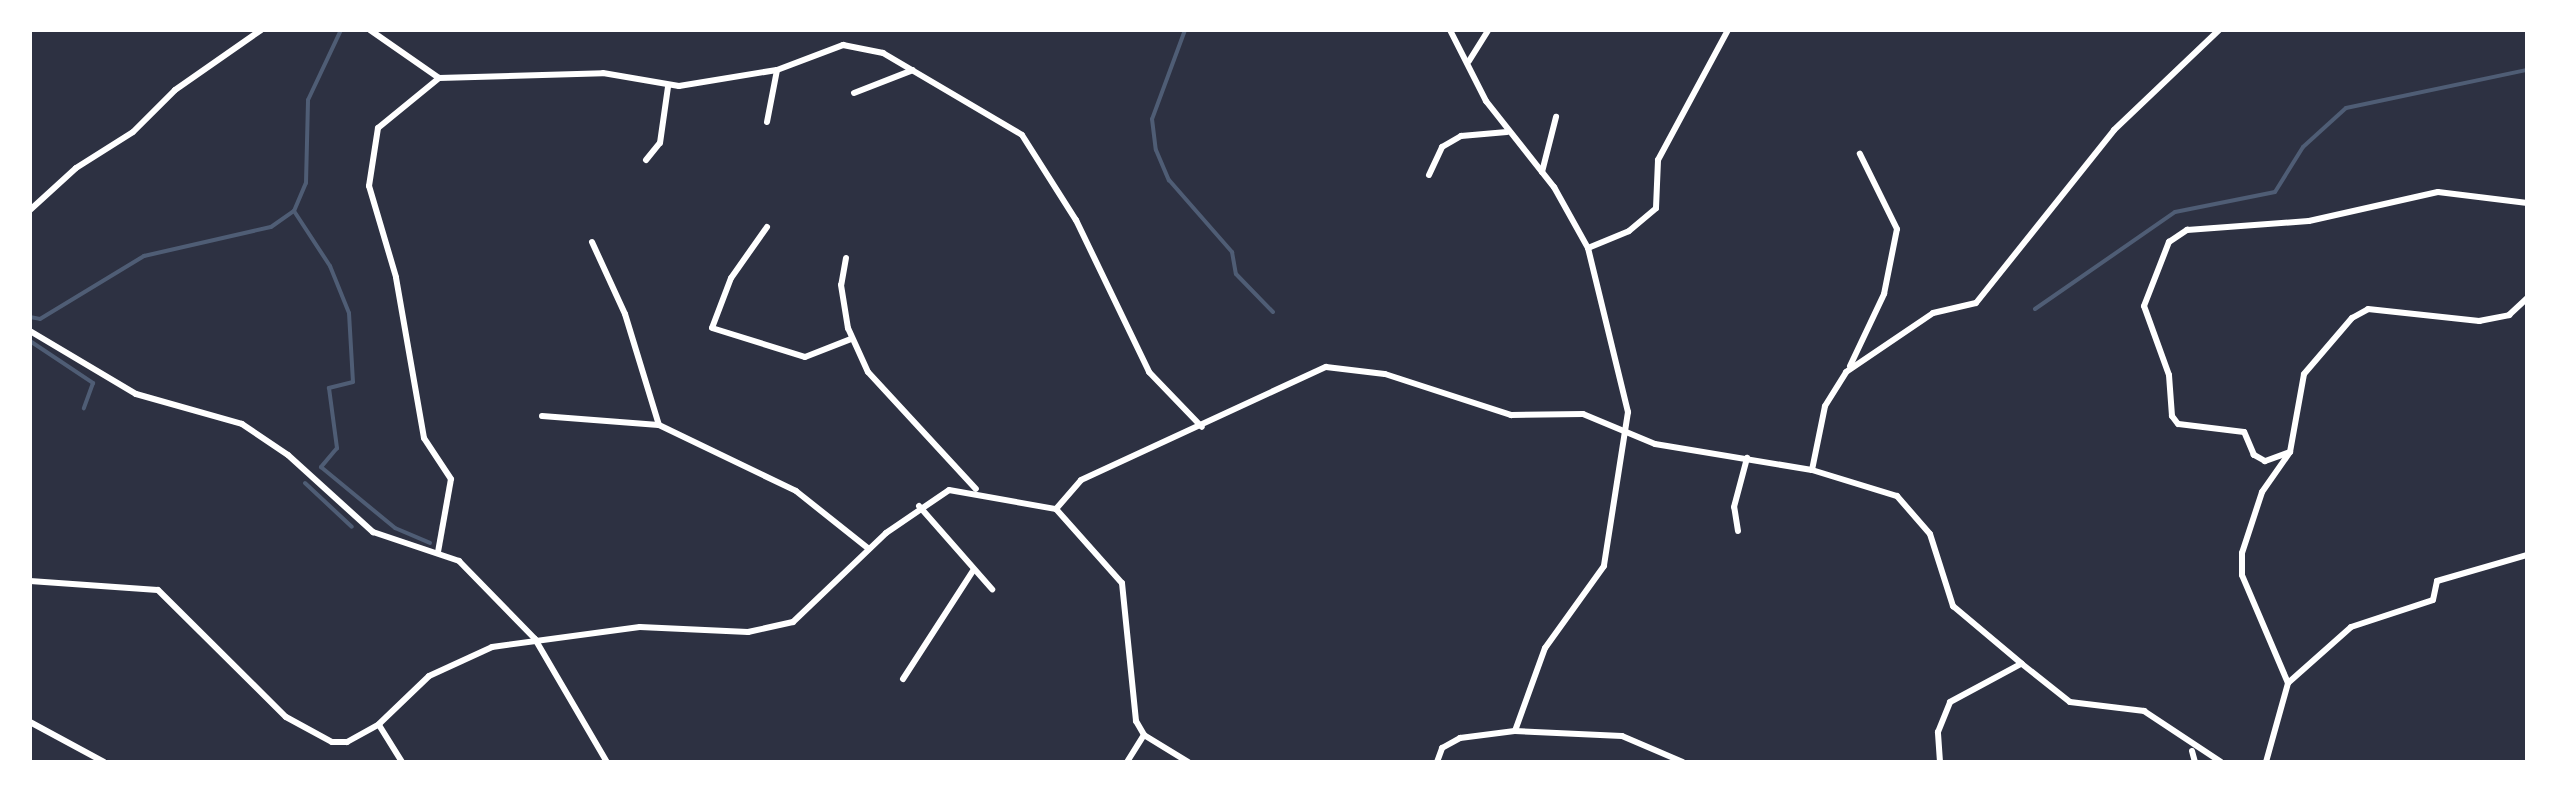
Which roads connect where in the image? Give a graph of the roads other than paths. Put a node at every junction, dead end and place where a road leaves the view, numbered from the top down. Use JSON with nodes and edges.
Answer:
{"nodes":[{"id":1,"x":261,"y":30,"type":"edge"},
{"id":2,"x":370,"y":30,"type":"edge"},
{"id":3,"x":1450,"y":30,"type":"edge"},
{"id":4,"x":1488,"y":30,"type":"edge"},
{"id":5,"x":1728,"y":30,"type":"edge"},
{"id":6,"x":2219,"y":30,"type":"edge"},
{"id":7,"x":1469,"y":61,"type":"junction"},
{"id":8,"x":915,"y":69,"type":"junction"},
{"id":9,"x":777,"y":70,"type":"junction"},
{"id":10,"x":439,"y":78,"type":"junction"},
{"id":11,"x":668,"y":87,"type":"junction"},
{"id":12,"x":854,"y":93,"type":"dead end"},
{"id":13,"x":1556,"y":117,"type":"dead end"},
{"id":14,"x":766,"y":122,"type":"dead end"},
{"id":15,"x":1508,"y":132,"type":"junction"},
{"id":16,"x":1860,"y":154,"type":"dead end"},
{"id":17,"x":646,"y":160,"type":"dead end"},
{"id":18,"x":1542,"y":174,"type":"junction"},
{"id":19,"x":1429,"y":176,"type":"dead end"},
{"id":20,"x":2527,"y":203,"type":"edge"},
{"id":21,"x":30,"y":210,"type":"edge"},
{"id":22,"x":767,"y":227,"type":"dead end"},
{"id":23,"x":592,"y":242,"type":"dead end"},
{"id":24,"x":1588,"y":248,"type":"junction"},
{"id":25,"x":846,"y":258,"type":"dead end"},
{"id":26,"x":2527,"y":298,"type":"edge"},
{"id":27,"x":30,"y":331,"type":"edge"},
{"id":28,"x":851,"y":339,"type":"junction"},
{"id":29,"x":1846,"y":372,"type":"junction"},
{"id":30,"x":542,"y":416,"type":"dead end"},
{"id":31,"x":659,"y":425,"type":"junction"},
{"id":32,"x":1202,"y":427,"type":"junction"},
{"id":33,"x":1624,"y":434,"type":"junction"},
{"id":34,"x":2290,"y":452,"type":"junction"},
{"id":35,"x":1746,"y":458,"type":"junction"},
{"id":36,"x":1812,"y":470,"type":"junction"},
{"id":37,"x":977,"y":490,"type":"junction"},
{"id":38,"x":920,"y":506,"type":"junction"},
{"id":39,"x":1056,"y":510,"type":"junction"},
{"id":40,"x":1738,"y":531,"type":"dead end"},
{"id":41,"x":869,"y":549,"type":"junction"},
{"id":42,"x":438,"y":552,"type":"junction"},
{"id":43,"x":2527,"y":554,"type":"edge"},
{"id":44,"x":973,"y":571,"type":"junction"},
{"id":45,"x":30,"y":581,"type":"edge"},
{"id":46,"x":992,"y":589,"type":"dead end"},
{"id":47,"x":535,"y":639,"type":"junction"},
{"id":48,"x":2022,"y":664,"type":"junction"},
{"id":49,"x":903,"y":679,"type":"dead end"},
{"id":50,"x":2288,"y":683,"type":"junction"},
{"id":51,"x":30,"y":722,"type":"edge"},
{"id":52,"x":379,"y":724,"type":"junction"},
{"id":53,"x":1516,"y":731,"type":"junction"},
{"id":54,"x":1144,"y":735,"type":"junction"},
{"id":55,"x":2192,"y":751,"type":"dead end"},
{"id":56,"x":104,"y":762,"type":"edge"},
{"id":57,"x":402,"y":762,"type":"edge"},
{"id":58,"x":607,"y":762,"type":"edge"},
{"id":59,"x":1127,"y":762,"type":"edge"},
{"id":60,"x":1188,"y":762,"type":"edge"},
{"id":61,"x":1437,"y":762,"type":"edge"},
{"id":62,"x":1683,"y":762,"type":"edge"},
{"id":63,"x":1940,"y":762,"type":"edge"},
{"id":64,"x":2196,"y":762,"type":"edge"},
{"id":65,"x":2220,"y":762,"type":"edge"},
{"id":66,"x":2266,"y":762,"type":"edge"}],
"edges":[{"from":1,"to":21,"type":"street"},
{"from":2,"to":10,"type":"street"},
{"from":3,"to":7,"type":"street"},
{"from":4,"to":7,"type":"street"},
{"from":5,"to":24,"type":"street"},
{"from":6,"to":29,"type":"street"},
{"from":7,"to":15,"type":"street"},
{"from":8,"to":9,"type":"street"},
{"from":8,"to":12,"type":"street"},
{"from":8,"to":32,"type":"street"},
{"from":9,"to":11,"type":"street"},
{"from":9,"to":14,"type":"street"},
{"from":10,"to":11,"type":"street"},
{"from":10,"to":42,"type":"street"},
{"from":11,"to":17,"type":"street"},
{"from":13,"to":18,"type":"street"},
{"from":15,"to":18,"type":"street"},
{"from":15,"to":19,"type":"street"},
{"from":16,"to":29,"type":"street"},
{"from":18,"to":24,"type":"street"},
{"from":20,"to":34,"type":"street"},
{"from":22,"to":28,"type":"street"},
{"from":23,"to":31,"type":"street"},
{"from":24,"to":33,"type":"street"},
{"from":25,"to":28,"type":"street"},
{"from":26,"to":34,"type":"street"},
{"from":27,"to":42,"type":"street"},
{"from":28,"to":37,"type":"street"},
{"from":29,"to":36,"type":"street"},
{"from":30,"to":31,"type":"street"},
{"from":31,"to":41,"type":"street"},
{"from":32,"to":33,"type":"street"},
{"from":32,"to":39,"type":"street"},
{"from":33,"to":35,"type":"street"},
{"from":33,"to":53,"type":"street"},
{"from":34,"to":50,"type":"street"},
{"from":35,"to":36,"type":"street"},
{"from":35,"to":40,"type":"street"},
{"from":36,"to":48,"type":"street"},
{"from":37,"to":38,"type":"street"},
{"from":37,"to":39,"type":"street"},
{"from":38,"to":41,"type":"street"},
{"from":38,"to":44,"type":"street"},
{"from":39,"to":54,"type":"street"},
{"from":41,"to":47,"type":"street"},
{"from":42,"to":47,"type":"street"},
{"from":43,"to":50,"type":"street"},
{"from":44,"to":46,"type":"street"},
{"from":44,"to":49,"type":"street"},
{"from":45,"to":52,"type":"street"},
{"from":47,"to":52,"type":"street"},
{"from":47,"to":58,"type":"street"},
{"from":48,"to":63,"type":"street"},
{"from":48,"to":65,"type":"street"},
{"from":50,"to":66,"type":"street"},
{"from":51,"to":56,"type":"street"},
{"from":52,"to":57,"type":"street"},
{"from":53,"to":61,"type":"street"},
{"from":53,"to":62,"type":"street"},
{"from":54,"to":59,"type":"street"},
{"from":54,"to":60,"type":"street"},
{"from":55,"to":64,"type":"street"}]}
